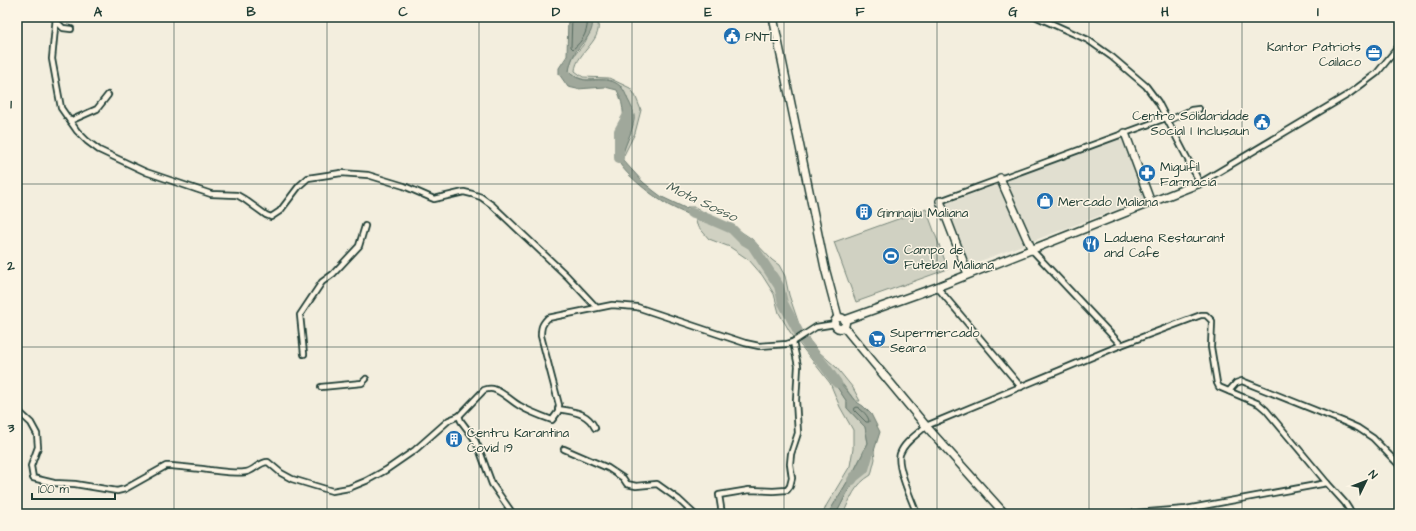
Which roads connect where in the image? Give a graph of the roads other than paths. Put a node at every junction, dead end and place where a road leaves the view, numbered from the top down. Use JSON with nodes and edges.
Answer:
{"nodes":[{"id":1,"x":773,"y":17,"type":"edge"},
{"id":2,"x":1037,"y":17,"type":"edge"},
{"id":3,"x":56,"y":19,"type":"edge"},
{"id":4,"x":71,"y":29,"type":"dead end"},
{"id":5,"x":1399,"y":46,"type":"edge"},
{"id":6,"x":1394,"y":51,"type":"junction"},
{"id":7,"x":1399,"y":54,"type":"edge"},
{"id":8,"x":108,"y":95,"type":"dead end"},
{"id":9,"x":1199,"y":109,"type":"dead end"},
{"id":10,"x":1167,"y":120,"type":"junction"},
{"id":11,"x":70,"y":121,"type":"junction"},
{"id":12,"x":1125,"y":133,"type":"junction"},
{"id":13,"x":1000,"y":178,"type":"junction"},
{"id":14,"x":1200,"y":183,"type":"junction"},
{"id":15,"x":940,"y":201,"type":"joint"},
{"id":16,"x":1151,"y":203,"type":"junction"},
{"id":17,"x":365,"y":226,"type":"dead end"},
{"id":18,"x":1032,"y":250,"type":"junction"},
{"id":19,"x":968,"y":274,"type":"junction"},
{"id":20,"x":937,"y":287,"type":"junction"},
{"id":21,"x":596,"y":307,"type":"junction"},
{"id":22,"x":840,"y":322,"type":"junction"},
{"id":23,"x":793,"y":342,"type":"junction"},
{"id":24,"x":1120,"y":345,"type":"junction"},
{"id":25,"x":304,"y":354,"type":"dead end"},
{"id":26,"x":366,"y":379,"type":"dead end"},
{"id":27,"x":321,"y":387,"type":"dead end"},
{"id":28,"x":1021,"y":387,"type":"junction"},
{"id":29,"x":1229,"y":391,"type":"junction"},
{"id":30,"x":558,"y":409,"type":"junction"},
{"id":31,"x":17,"y":410,"type":"edge"},
{"id":32,"x":459,"y":416,"type":"junction"},
{"id":33,"x":926,"y":426,"type":"junction"},
{"id":34,"x":595,"y":428,"type":"dead end"},
{"id":35,"x":564,"y":449,"type":"dead end"},
{"id":36,"x":1399,"y":465,"type":"edge"},
{"id":37,"x":1327,"y":483,"type":"junction"},
{"id":38,"x":513,"y":514,"type":"edge"},
{"id":39,"x":694,"y":514,"type":"edge"},
{"id":40,"x":722,"y":514,"type":"edge"},
{"id":41,"x":917,"y":514,"type":"edge"},
{"id":42,"x":1005,"y":514,"type":"edge"},
{"id":43,"x":1124,"y":514,"type":"edge"},
{"id":44,"x":1352,"y":514,"type":"edge"}],
"edges":[{"from":1,"to":22,"type":"street"},
{"from":2,"to":10,"type":"street"},
{"from":3,"to":4,"type":"street"},
{"from":3,"to":11,"type":"street"},
{"from":5,"to":6,"type":"street"},
{"from":6,"to":7,"type":"street"},
{"from":6,"to":14,"type":"street"},
{"from":8,"to":11,"type":"street"},
{"from":9,"to":10,"type":"street"},
{"from":10,"to":12,"type":"street"},
{"from":10,"to":14,"type":"street"},
{"from":11,"to":21,"type":"street"},
{"from":12,"to":13,"type":"street"},
{"from":12,"to":16,"type":"street"},
{"from":13,"to":15,"type":"street"},
{"from":13,"to":18,"type":"street"},
{"from":14,"to":16,"type":"street"},
{"from":15,"to":19,"type":"street"},
{"from":16,"to":18,"type":"street"},
{"from":17,"to":25,"type":"street"},
{"from":18,"to":19,"type":"street"},
{"from":18,"to":24,"type":"street"},
{"from":19,"to":20,"type":"street"},
{"from":20,"to":22,"type":"street"},
{"from":20,"to":28,"type":"street"},
{"from":21,"to":23,"type":"street"},
{"from":21,"to":30,"type":"street"},
{"from":22,"to":23,"type":"street"},
{"from":22,"to":33,"type":"street"},
{"from":23,"to":40,"type":"street"},
{"from":24,"to":28,"type":"street"},
{"from":24,"to":29,"type":"street"},
{"from":26,"to":27,"type":"street"},
{"from":28,"to":33,"type":"street"},
{"from":29,"to":36,"type":"street"},
{"from":29,"to":37,"type":"street"},
{"from":30,"to":32,"type":"street"},
{"from":30,"to":34,"type":"street"},
{"from":31,"to":32,"type":"street"},
{"from":32,"to":38,"type":"street"},
{"from":33,"to":41,"type":"street"},
{"from":33,"to":42,"type":"street"},
{"from":35,"to":39,"type":"street"},
{"from":37,"to":43,"type":"street"},
{"from":37,"to":44,"type":"street"}]}
